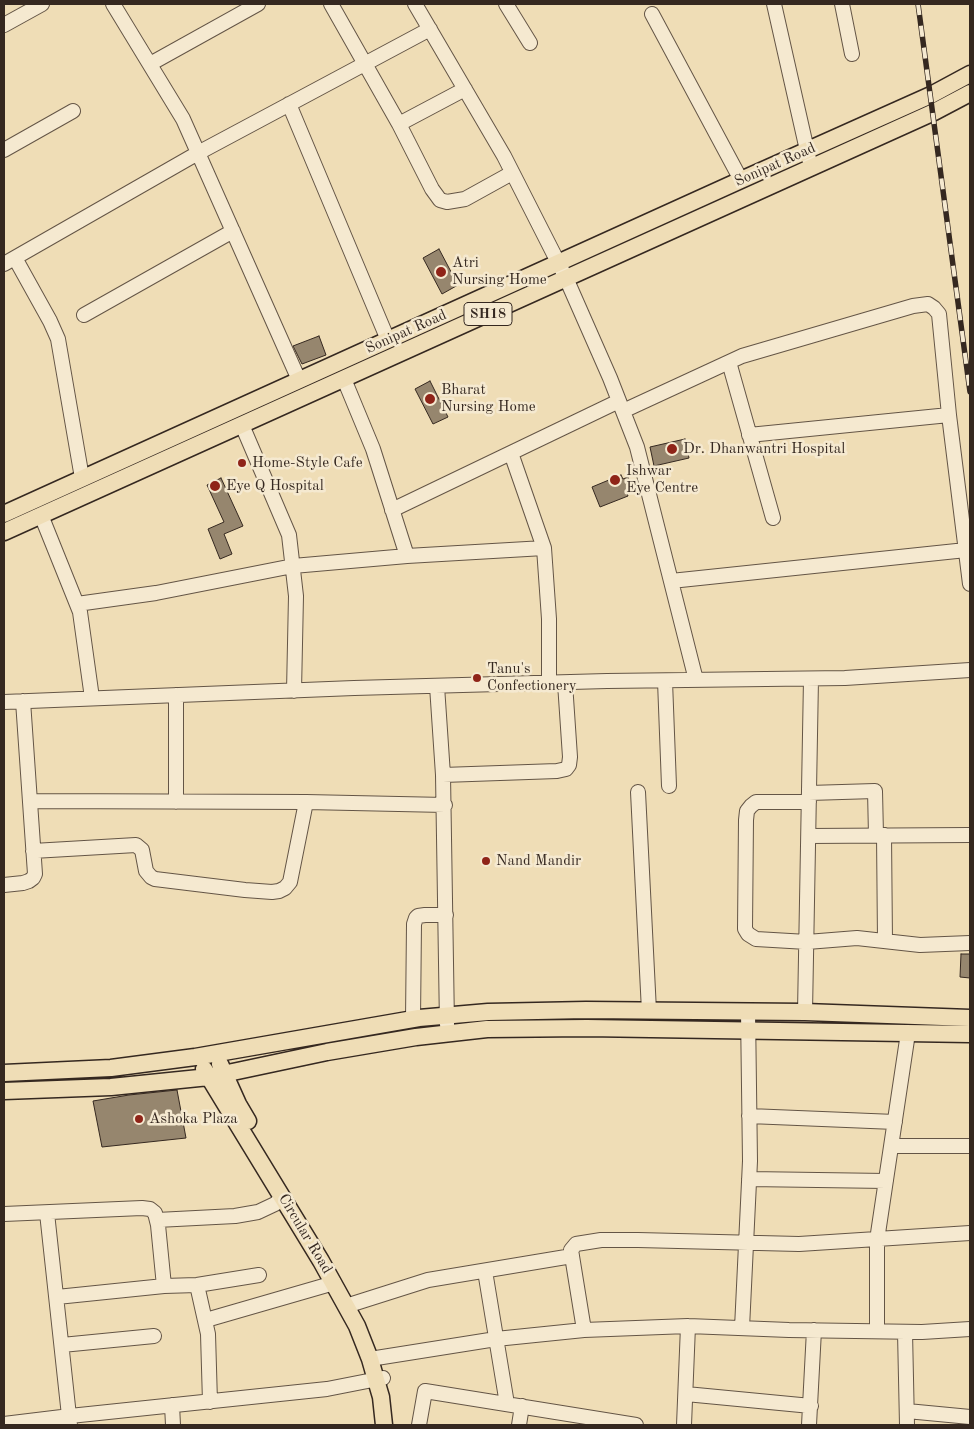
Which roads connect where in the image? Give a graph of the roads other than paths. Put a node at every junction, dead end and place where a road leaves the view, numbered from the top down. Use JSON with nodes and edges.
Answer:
{"nodes":[{"id":1,"x":42,"y":4,"type":"edge"},
{"id":2,"x":113,"y":4,"type":"edge"},
{"id":3,"x":256,"y":4,"type":"edge"},
{"id":4,"x":331,"y":4,"type":"edge"},
{"id":5,"x":415,"y":4,"type":"edge"},
{"id":6,"x":506,"y":4,"type":"edge"},
{"id":7,"x":777,"y":4,"type":"edge"},
{"id":8,"x":842,"y":4,"type":"edge"},
{"id":9,"x":652,"y":14,"type":"dead end"},
{"id":10,"x":4,"y":25,"type":"edge"},
{"id":11,"x":430,"y":29,"type":"junction"},
{"id":12,"x":530,"y":43,"type":"dead end"},
{"id":13,"x":852,"y":54,"type":"dead end"},
{"id":14,"x":366,"y":63,"type":"junction"},
{"id":15,"x":150,"y":64,"type":"junction"},
{"id":16,"x":970,"y":74,"type":"edge"},
{"id":17,"x":465,"y":90,"type":"junction"},
{"id":18,"x":970,"y":93,"type":"edge"},
{"id":19,"x":289,"y":104,"type":"junction"},
{"id":20,"x":73,"y":111,"type":"dead end"},
{"id":21,"x":399,"y":124,"type":"junction"},
{"id":22,"x":4,"y":150,"type":"edge"},
{"id":23,"x":807,"y":151,"type":"junction"},
{"id":24,"x":198,"y":153,"type":"junction"},
{"id":25,"x":811,"y":167,"type":"junction"},
{"id":26,"x":512,"y":173,"type":"junction"},
{"id":27,"x":741,"y":180,"type":"junction"},
{"id":28,"x":232,"y":231,"type":"junction"},
{"id":29,"x":9,"y":261,"type":"edge"},
{"id":30,"x":558,"y":263,"type":"junction"},
{"id":31,"x":566,"y":278,"type":"junction"},
{"id":32,"x":84,"y":315,"type":"dead end"},
{"id":33,"x":388,"y":340,"type":"junction"},
{"id":34,"x":729,"y":362,"type":"junction"},
{"id":35,"x":344,"y":378,"type":"junction"},
{"id":36,"x":299,"y":380,"type":"junction"},
{"id":37,"x":621,"y":406,"type":"junction"},
{"id":38,"x":949,"y":415,"type":"junction"},
{"id":39,"x":242,"y":425,"type":"junction"},
{"id":40,"x":749,"y":435,"type":"junction"},
{"id":41,"x":511,"y":453,"type":"junction"},
{"id":42,"x":82,"y":478,"type":"junction"},
{"id":43,"x":392,"y":510,"type":"junction"},
{"id":44,"x":4,"y":514,"type":"edge"},
{"id":45,"x":41,"y":516,"type":"junction"},
{"id":46,"x":773,"y":518,"type":"dead end"},
{"id":47,"x":4,"y":532,"type":"edge"},
{"id":48,"x":544,"y":548,"type":"junction"},
{"id":49,"x":966,"y":550,"type":"junction"},
{"id":50,"x":407,"y":556,"type":"junction"},
{"id":51,"x":292,"y":566,"type":"junction"},
{"id":52,"x":671,"y":581,"type":"junction"},
{"id":53,"x":970,"y":584,"type":"edge"},
{"id":54,"x":77,"y":604,"type":"junction"},
{"id":55,"x":970,"y":670,"type":"edge"},
{"id":56,"x":811,"y":678,"type":"junction"},
{"id":57,"x":665,"y":680,"type":"junction"},
{"id":58,"x":696,"y":680,"type":"junction"},
{"id":59,"x":565,"y":682,"type":"junction"},
{"id":60,"x":549,"y":683,"type":"junction"},
{"id":61,"x":437,"y":686,"type":"junction"},
{"id":62,"x":294,"y":691,"type":"junction"},
{"id":63,"x":176,"y":695,"type":"junction"},
{"id":64,"x":92,"y":698,"type":"junction"},
{"id":65,"x":23,"y":701,"type":"junction"},
{"id":66,"x":4,"y":702,"type":"edge"},
{"id":67,"x":444,"y":775,"type":"junction"},
{"id":68,"x":669,"y":786,"type":"dead end"},
{"id":69,"x":638,"y":792,"type":"dead end"},
{"id":70,"x":809,"y":797,"type":"junction"},
{"id":71,"x":30,"y":801,"type":"junction"},
{"id":72,"x":176,"y":802,"type":"junction"},
{"id":73,"x":306,"y":802,"type":"junction"},
{"id":74,"x":444,"y":805,"type":"junction"},
{"id":75,"x":880,"y":835,"type":"junction"},
{"id":76,"x":970,"y":835,"type":"edge"},
{"id":77,"x":808,"y":836,"type":"junction"},
{"id":78,"x":33,"y":851,"type":"junction"},
{"id":79,"x":4,"y":885,"type":"edge"},
{"id":80,"x":446,"y":915,"type":"junction"},
{"id":81,"x":885,"y":941,"type":"junction"},
{"id":82,"x":807,"y":942,"type":"junction"},
{"id":83,"x":970,"y":943,"type":"edge"},
{"id":84,"x":536,"y":1011,"type":"junction"},
{"id":85,"x":649,"y":1011,"type":"junction"},
{"id":86,"x":748,"y":1012,"type":"junction"},
{"id":87,"x":805,"y":1012,"type":"junction"},
{"id":88,"x":447,"y":1016,"type":"junction"},
{"id":89,"x":970,"y":1018,"type":"edge"},
{"id":90,"x":413,"y":1019,"type":"junction"},
{"id":91,"x":536,"y":1028,"type":"junction"},
{"id":92,"x":748,"y":1030,"type":"junction"},
{"id":93,"x":908,"y":1033,"type":"junction"},
{"id":94,"x":447,"y":1034,"type":"junction"},
{"id":95,"x":970,"y":1034,"type":"edge"},
{"id":96,"x":215,"y":1053,"type":"junction"},
{"id":97,"x":196,"y":1057,"type":"junction"},
{"id":98,"x":4,"y":1073,"type":"edge"},
{"id":99,"x":217,"y":1075,"type":"junction"},
{"id":100,"x":4,"y":1091,"type":"edge"},
{"id":101,"x":749,"y":1116,"type":"junction"},
{"id":102,"x":895,"y":1122,"type":"junction"},
{"id":103,"x":891,"y":1146,"type":"junction"},
{"id":104,"x":970,"y":1146,"type":"edge"},
{"id":105,"x":749,"y":1179,"type":"junction"},
{"id":106,"x":886,"y":1181,"type":"junction"},
{"id":107,"x":283,"y":1197,"type":"junction"},
{"id":108,"x":47,"y":1213,"type":"junction"},
{"id":109,"x":4,"y":1214,"type":"edge"},
{"id":110,"x":157,"y":1220,"type":"junction"},
{"id":111,"x":970,"y":1233,"type":"edge"},
{"id":112,"x":877,"y":1240,"type":"junction"},
{"id":113,"x":746,"y":1242,"type":"junction"},
{"id":114,"x":572,"y":1256,"type":"junction"},
{"id":115,"x":485,"y":1270,"type":"junction"},
{"id":116,"x":259,"y":1275,"type":"dead end"},
{"id":117,"x":334,"y":1283,"type":"junction"},
{"id":118,"x":197,"y":1285,"type":"junction"},
{"id":119,"x":164,"y":1286,"type":"junction"},
{"id":120,"x":56,"y":1297,"type":"junction"},
{"id":121,"x":350,"y":1305,"type":"junction"},
{"id":122,"x":206,"y":1320,"type":"junction"},
{"id":123,"x":688,"y":1326,"type":"junction"},
{"id":124,"x":742,"y":1328,"type":"junction"},
{"id":125,"x":970,"y":1329,"type":"edge"},
{"id":126,"x":584,"y":1330,"type":"junction"},
{"id":127,"x":814,"y":1330,"type":"junction"},
{"id":128,"x":877,"y":1331,"type":"junction"},
{"id":129,"x":905,"y":1332,"type":"junction"},
{"id":130,"x":154,"y":1336,"type":"dead end"},
{"id":131,"x":496,"y":1338,"type":"junction"},
{"id":132,"x":62,"y":1346,"type":"junction"},
{"id":133,"x":374,"y":1358,"type":"junction"},
{"id":134,"x":380,"y":1379,"type":"junction"},
{"id":135,"x":686,"y":1394,"type":"junction"},
{"id":136,"x":210,"y":1402,"type":"junction"},
{"id":137,"x":507,"y":1404,"type":"junction"},
{"id":138,"x":172,"y":1406,"type":"junction"},
{"id":139,"x":522,"y":1406,"type":"junction"},
{"id":140,"x":811,"y":1406,"type":"junction"},
{"id":141,"x":970,"y":1417,"type":"edge"},
{"id":142,"x":907,"y":1418,"type":"edge"},
{"id":143,"x":571,"y":1420,"type":"edge"},
{"id":144,"x":70,"y":1421,"type":"edge"},
{"id":145,"x":4,"y":1424,"type":"edge"},
{"id":146,"x":173,"y":1425,"type":"edge"},
{"id":147,"x":384,"y":1425,"type":"edge"},
{"id":148,"x":391,"y":1425,"type":"edge"},
{"id":149,"x":419,"y":1425,"type":"edge"},
{"id":150,"x":519,"y":1425,"type":"edge"},
{"id":151,"x":636,"y":1425,"type":"edge"},
{"id":152,"x":684,"y":1425,"type":"edge"},
{"id":153,"x":809,"y":1425,"type":"edge"}],
"edges":[{"from":1,"to":10,"type":"street"},
{"from":2,"to":15,"type":"street"},
{"from":3,"to":15,"type":"street"},
{"from":4,"to":14,"type":"street"},
{"from":5,"to":11,"type":"street"},
{"from":6,"to":12,"type":"street"},
{"from":7,"to":23,"type":"street"},
{"from":8,"to":13,"type":"street"},
{"from":9,"to":27,"type":"street"},
{"from":11,"to":14,"type":"street"},
{"from":11,"to":17,"type":"street"},
{"from":14,"to":19,"type":"street"},
{"from":14,"to":21,"type":"street"},
{"from":15,"to":24,"type":"street"},
{"from":16,"to":23,"type":"main road","name":"Sonipat Road","number":"SH18"},
{"from":17,"to":21,"type":"street"},
{"from":17,"to":26,"type":"street"},
{"from":18,"to":25,"type":"main road","name":"Sonipat Road","number":"SH18"},
{"from":19,"to":24,"type":"street"},
{"from":19,"to":33,"type":"street"},
{"from":20,"to":22,"type":"street"},
{"from":21,"to":26,"type":"street"},
{"from":23,"to":25,"type":"street"},
{"from":23,"to":27,"type":"main road","name":"Sonipat Road","number":"SH18"},
{"from":24,"to":28,"type":"street"},
{"from":24,"to":29,"type":"street"},
{"from":25,"to":31,"type":"main road","name":"Sonipat Road","number":"SH18"},
{"from":26,"to":30,"type":"street"},
{"from":27,"to":30,"type":"main road","name":"Sonipat Road","number":"SH18"},
{"from":28,"to":32,"type":"street"},
{"from":28,"to":36,"type":"street"},
{"from":29,"to":42,"type":"street"},
{"from":30,"to":31,"type":"street"},
{"from":30,"to":33,"type":"main road","name":"Sonipat Road","number":"SH18"},
{"from":31,"to":35,"type":"main road","name":"Sonipat Road","number":"SH18"},
{"from":31,"to":37,"type":"street"},
{"from":33,"to":36,"type":"main road","name":"Sonipat Road","number":"SH18"},
{"from":34,"to":37,"type":"street"},
{"from":34,"to":38,"type":"street"},
{"from":34,"to":40,"type":"street"},
{"from":35,"to":39,"type":"main road","name":"Sonipat Road","number":"SH18"},
{"from":35,"to":43,"type":"street"},
{"from":36,"to":42,"type":"main road","name":"Sonipat Road","number":"SH18"},
{"from":37,"to":41,"type":"street"},
{"from":37,"to":52,"type":"street"},
{"from":38,"to":40,"type":"street"},
{"from":38,"to":49,"type":"street"},
{"from":39,"to":45,"type":"main road","name":"Sonipat Road","number":"SH18"},
{"from":39,"to":51,"type":"street"},
{"from":40,"to":46,"type":"street"},
{"from":41,"to":43,"type":"street"},
{"from":41,"to":48,"type":"street"},
{"from":42,"to":44,"type":"main road","name":"Sonipat Road","number":"SH18"},
{"from":43,"to":50,"type":"street"},
{"from":45,"to":47,"type":"main road","name":"Sonipat Road","number":"SH18"},
{"from":45,"to":54,"type":"street"},
{"from":48,"to":50,"type":"street"},
{"from":48,"to":60,"type":"street"},
{"from":49,"to":52,"type":"street"},
{"from":49,"to":53,"type":"street"},
{"from":50,"to":51,"type":"street"},
{"from":51,"to":54,"type":"street"},
{"from":51,"to":62,"type":"street"},
{"from":52,"to":58,"type":"street"},
{"from":54,"to":64,"type":"street"},
{"from":55,"to":56,"type":"street"},
{"from":56,"to":58,"type":"street"},
{"from":56,"to":70,"type":"street"},
{"from":57,"to":58,"type":"street"},
{"from":57,"to":59,"type":"street"},
{"from":57,"to":68,"type":"street"},
{"from":59,"to":60,"type":"street"},
{"from":59,"to":67,"type":"street"},
{"from":60,"to":61,"type":"street"},
{"from":61,"to":62,"type":"street"},
{"from":61,"to":67,"type":"street"},
{"from":62,"to":63,"type":"street"},
{"from":63,"to":64,"type":"street"},
{"from":63,"to":72,"type":"street"},
{"from":64,"to":65,"type":"street"},
{"from":65,"to":66,"type":"street"},
{"from":65,"to":71,"type":"street"},
{"from":67,"to":74,"type":"street"},
{"from":69,"to":85,"type":"street"},
{"from":70,"to":75,"type":"street"},
{"from":70,"to":77,"type":"street"},
{"from":70,"to":82,"type":"street"},
{"from":71,"to":72,"type":"street"},
{"from":71,"to":78,"type":"street"},
{"from":72,"to":73,"type":"street"},
{"from":73,"to":74,"type":"street"},
{"from":73,"to":78,"type":"street"},
{"from":74,"to":80,"type":"street"},
{"from":75,"to":76,"type":"street"},
{"from":75,"to":77,"type":"street"},
{"from":75,"to":81,"type":"street"},
{"from":77,"to":82,"type":"street"},
{"from":78,"to":79,"type":"street"},
{"from":80,"to":88,"type":"street"},
{"from":80,"to":90,"type":"street"},
{"from":81,"to":82,"type":"street"},
{"from":81,"to":83,"type":"street"},
{"from":82,"to":87,"type":"street"},
{"from":84,"to":85,"type":"main road"},
{"from":84,"to":88,"type":"main road"},
{"from":84,"to":91,"type":"main road"},
{"from":85,"to":86,"type":"main road"},
{"from":86,"to":87,"type":"main road"},
{"from":86,"to":92,"type":"street"},
{"from":87,"to":89,"type":"main road"},
{"from":88,"to":90,"type":"main road"},
{"from":88,"to":94,"type":"street"},
{"from":90,"to":96,"type":"main road"},
{"from":91,"to":92,"type":"main road"},
{"from":91,"to":94,"type":"main road"},
{"from":92,"to":93,"type":"main road"},
{"from":92,"to":101,"type":"street"},
{"from":93,"to":95,"type":"main road"},
{"from":93,"to":102,"type":"street"},
{"from":94,"to":99,"type":"main road"},
{"from":96,"to":97,"type":"main road"},
{"from":96,"to":99,"type":"main road","name":"Circular Road"},
{"from":97,"to":98,"type":"main road"},
{"from":97,"to":99,"type":"main road","name":"Circular Road"},
{"from":99,"to":100,"type":"main road"},
{"from":99,"to":107,"type":"main road","name":"Circular Road"},
{"from":99,"to":121,"type":"main road","name":"Circular Road"},
{"from":101,"to":102,"type":"street"},
{"from":101,"to":105,"type":"street"},
{"from":102,"to":103,"type":"street"},
{"from":103,"to":104,"type":"street"},
{"from":103,"to":106,"type":"street"},
{"from":105,"to":106,"type":"street"},
{"from":105,"to":113,"type":"street"},
{"from":106,"to":112,"type":"street"},
{"from":107,"to":110,"type":"street"},
{"from":107,"to":117,"type":"main road","name":"Circular Road"},
{"from":108,"to":109,"type":"street"},
{"from":108,"to":110,"type":"street"},
{"from":108,"to":120,"type":"street"},
{"from":110,"to":119,"type":"street"},
{"from":111,"to":112,"type":"street"},
{"from":112,"to":113,"type":"street"},
{"from":112,"to":128,"type":"street"},
{"from":113,"to":114,"type":"street"},
{"from":113,"to":124,"type":"street"},
{"from":114,"to":115,"type":"street"},
{"from":114,"to":126,"type":"street"},
{"from":115,"to":121,"type":"street"},
{"from":115,"to":131,"type":"street"},
{"from":116,"to":118,"type":"street"},
{"from":117,"to":121,"type":"main road","name":"Circular Road"},
{"from":117,"to":122,"type":"street"},
{"from":118,"to":119,"type":"street"},
{"from":118,"to":122,"type":"street"},
{"from":119,"to":120,"type":"street"},
{"from":120,"to":132,"type":"street"},
{"from":121,"to":133,"type":"main road","name":"Circular Road"},
{"from":122,"to":136,"type":"street"},
{"from":123,"to":124,"type":"street"},
{"from":123,"to":126,"type":"street"},
{"from":123,"to":135,"type":"street"},
{"from":124,"to":127,"type":"street"},
{"from":125,"to":129,"type":"street"},
{"from":126,"to":131,"type":"street"},
{"from":127,"to":128,"type":"street"},
{"from":127,"to":140,"type":"street"},
{"from":128,"to":129,"type":"street"},
{"from":129,"to":142,"type":"street"},
{"from":130,"to":132,"type":"street"},
{"from":131,"to":133,"type":"street"},
{"from":131,"to":137,"type":"street"},
{"from":132,"to":144,"type":"street"},
{"from":133,"to":134,"type":"main road","name":"Circular Road"},
{"from":134,"to":136,"type":"street"},
{"from":134,"to":147,"type":"main road","name":"Circular Road"},
{"from":134,"to":148,"type":"main road","name":"Circular Road"},
{"from":135,"to":140,"type":"street"},
{"from":135,"to":152,"type":"street"},
{"from":136,"to":138,"type":"street"},
{"from":137,"to":139,"type":"street"},
{"from":137,"to":149,"type":"street"},
{"from":138,"to":144,"type":"street"},
{"from":138,"to":146,"type":"street"},
{"from":139,"to":143,"type":"street"},
{"from":139,"to":150,"type":"street"},
{"from":140,"to":153,"type":"street"},
{"from":141,"to":142,"type":"street"},
{"from":143,"to":151,"type":"street"},
{"from":144,"to":145,"type":"street"}]}
